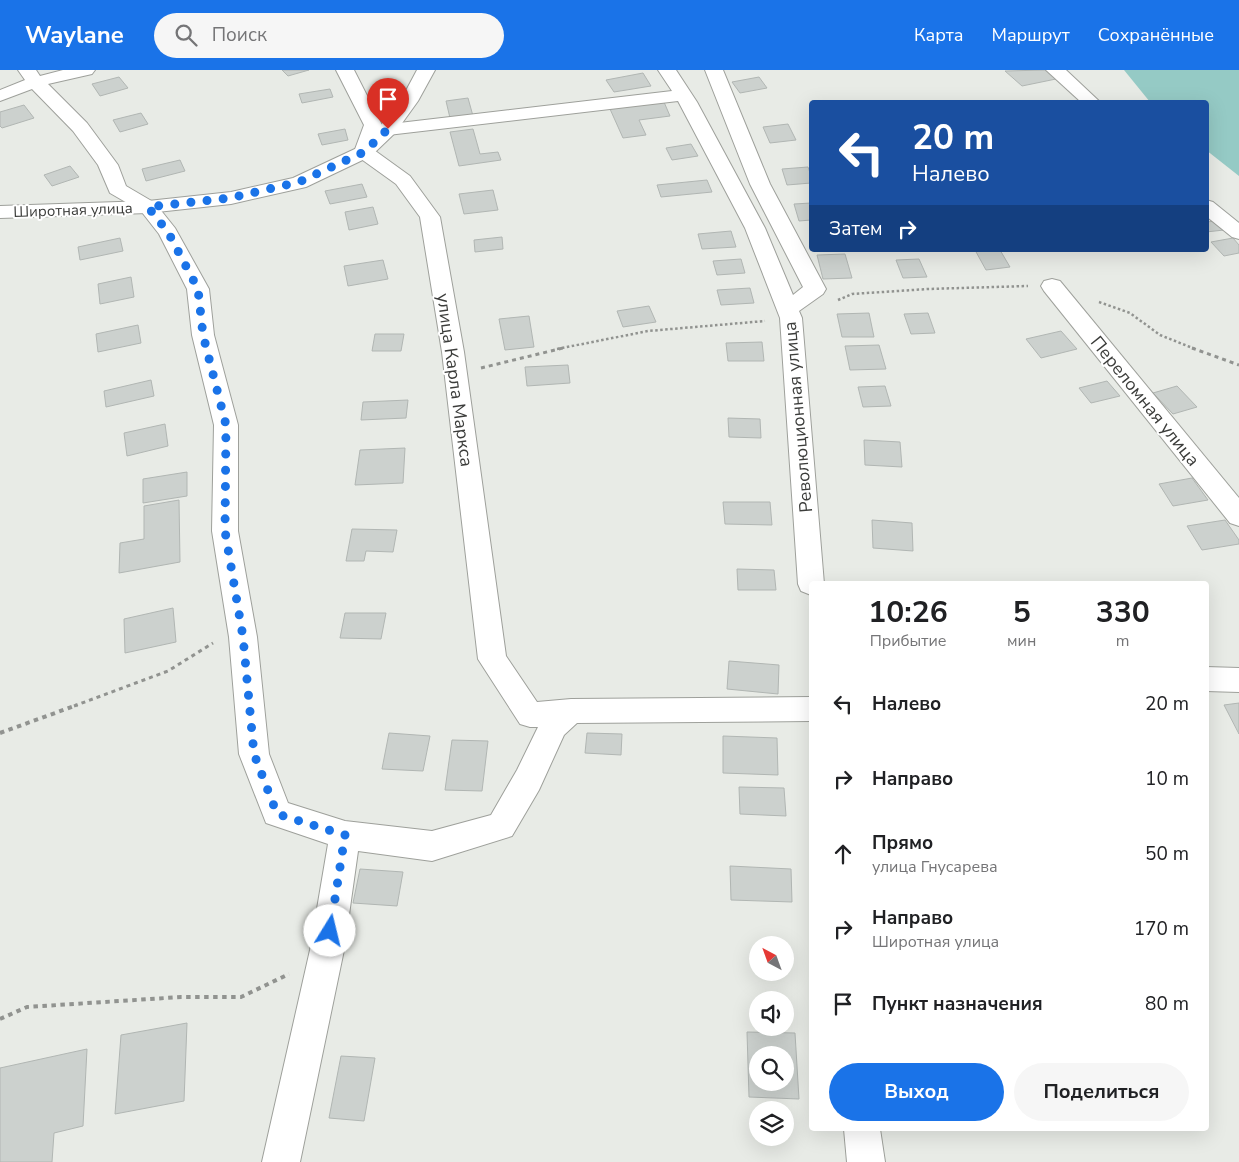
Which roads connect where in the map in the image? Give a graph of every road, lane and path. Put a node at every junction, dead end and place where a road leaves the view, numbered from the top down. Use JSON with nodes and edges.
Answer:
{"nodes":[{"id":1,"x":86,"y":70,"type":"edge"},
{"id":2,"x":345,"y":70,"type":"edge"},
{"id":3,"x":426,"y":70,"type":"edge"},
{"id":4,"x":667,"y":70,"type":"edge"},
{"id":5,"x":714,"y":70,"type":"edge"},
{"id":6,"x":1056,"y":70,"type":"edge"},
{"id":7,"x":31,"y":76,"type":"edge"},
{"id":8,"x":683,"y":95,"type":"junction"},
{"id":9,"x":0,"y":96,"type":"edge"},
{"id":10,"x":1088,"y":100,"type":"edge"},
{"id":11,"x":388,"y":129,"type":"junction"},
{"id":12,"x":364,"y":152,"type":"junction"},
{"id":13,"x":148,"y":207,"type":"junction"},
{"id":14,"x":1209,"y":208,"type":"edge"},
{"id":15,"x":0,"y":212,"type":"edge"},
{"id":16,"x":1239,"y":233,"type":"edge"},
{"id":17,"x":1052,"y":286,"type":"junction"},
{"id":18,"x":789,"y":314,"type":"junction"},
{"id":19,"x":1239,"y":365,"type":"edge"},
{"id":20,"x":456,"y":374,"type":"junction"},
{"id":21,"x":1239,"y":516,"type":"edge"},
{"id":22,"x":812,"y":581,"type":"edge"},
{"id":23,"x":241,"y":626,"type":"junction"},
{"id":24,"x":1209,"y":679,"type":"edge"},
{"id":25,"x":1239,"y":680,"type":"edge"},
{"id":26,"x":809,"y":709,"type":"edge"},
{"id":27,"x":571,"y":711,"type":"junction"},
{"id":28,"x":0,"y":733,"type":"edge"},
{"id":29,"x":345,"y":835,"type":"junction"},
{"id":30,"x":327,"y":950,"type":"junction"},
{"id":31,"x":0,"y":1019,"type":"edge"},
{"id":32,"x":862,"y":1131,"type":"edge"},
{"id":33,"x":281,"y":1162,"type":"edge"},
{"id":34,"x":866,"y":1162,"type":"edge"}],
"edges":[{"from":1,"to":7,"type":"street"},
{"from":2,"to":12,"type":"street"},
{"from":3,"to":11,"type":"street","name":"Широтная улица"},
{"from":4,"to":8,"type":"street","name":"Революционная улица"},
{"from":5,"to":18,"type":"street"},
{"from":6,"to":10,"type":"street"},
{"from":7,"to":9,"type":"street"},
{"from":7,"to":13,"type":"street"},
{"from":8,"to":11,"type":"street"},
{"from":8,"to":18,"type":"street","name":"Революционная улица"},
{"from":11,"to":12,"type":"street","name":"Широтная улица"},
{"from":12,"to":13,"type":"street","name":"Широтная улица"},
{"from":12,"to":20,"type":"street","name":"улица Карла Маркса"},
{"from":13,"to":15,"type":"street","name":"Широтная улица"},
{"from":13,"to":23,"type":"street"},
{"from":14,"to":16,"type":"street"},
{"from":17,"to":18,"type":"path"},
{"from":17,"to":19,"type":"path"},
{"from":17,"to":21,"type":"street","name":"Переломная улица"},
{"from":18,"to":20,"type":"path"},
{"from":18,"to":22,"type":"street","name":"Революционная улица"},
{"from":20,"to":27,"type":"street","name":"улица Карла Маркса"},
{"from":23,"to":28,"type":"path"},
{"from":23,"to":29,"type":"street"},
{"from":24,"to":25,"type":"street"},
{"from":26,"to":27,"type":"street"},
{"from":27,"to":29,"type":"street"},
{"from":29,"to":30,"type":"street"},
{"from":30,"to":31,"type":"path"},
{"from":30,"to":33,"type":"street"},
{"from":32,"to":34,"type":"street"}]}
